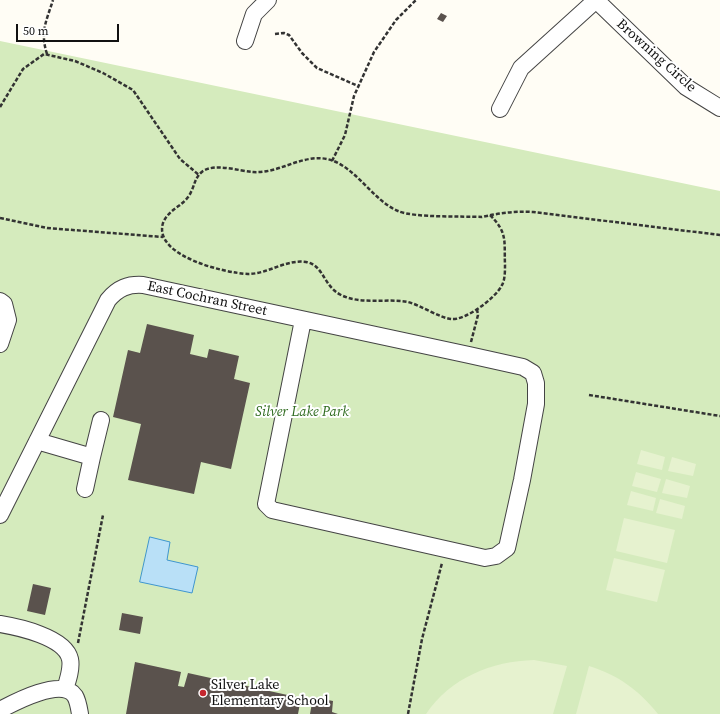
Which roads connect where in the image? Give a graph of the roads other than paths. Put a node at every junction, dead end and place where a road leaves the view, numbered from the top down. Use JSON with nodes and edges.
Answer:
{"nodes":[{"id":1,"x":268,"y":0,"type":"edge"},
{"id":2,"x":596,"y":0,"type":"edge"},
{"id":3,"x":245,"y":41,"type":"dead end"},
{"id":4,"x":720,"y":108,"type":"edge"},
{"id":5,"x":500,"y":109,"type":"dead end"},
{"id":6,"x":0,"y":301,"type":"edge"},
{"id":7,"x":303,"y":320,"type":"junction"},
{"id":8,"x":0,"y":344,"type":"edge"},
{"id":9,"x":101,"y":420,"type":"dead end"},
{"id":10,"x":37,"y":441,"type":"junction"},
{"id":11,"x":92,"y":458,"type":"junction"},
{"id":12,"x":85,"y":489,"type":"dead end"},
{"id":13,"x":0,"y":515,"type":"edge"},
{"id":14,"x":0,"y":624,"type":"edge"},
{"id":15,"x":66,"y":689,"type":"junction"},
{"id":16,"x":0,"y":710,"type":"edge"},
{"id":17,"x":80,"y":714,"type":"edge"}],
"edges":[{"from":1,"to":3,"type":"street"},
{"from":2,"to":4,"type":"street","name":"Browning Circle"},
{"from":2,"to":5,"type":"street"},
{"from":6,"to":8,"type":"street"},
{"from":7,"to":7,"type":"street","name":"East Cochran Street"},
{"from":7,"to":10,"type":"street","name":"East Cochran Street"},
{"from":9,"to":11,"type":"street"},
{"from":10,"to":11,"type":"street"},
{"from":10,"to":13,"type":"street","name":"East Cochran Street"},
{"from":11,"to":12,"type":"street"},
{"from":14,"to":15,"type":"street"},
{"from":15,"to":16,"type":"street"},
{"from":15,"to":17,"type":"street"}]}
